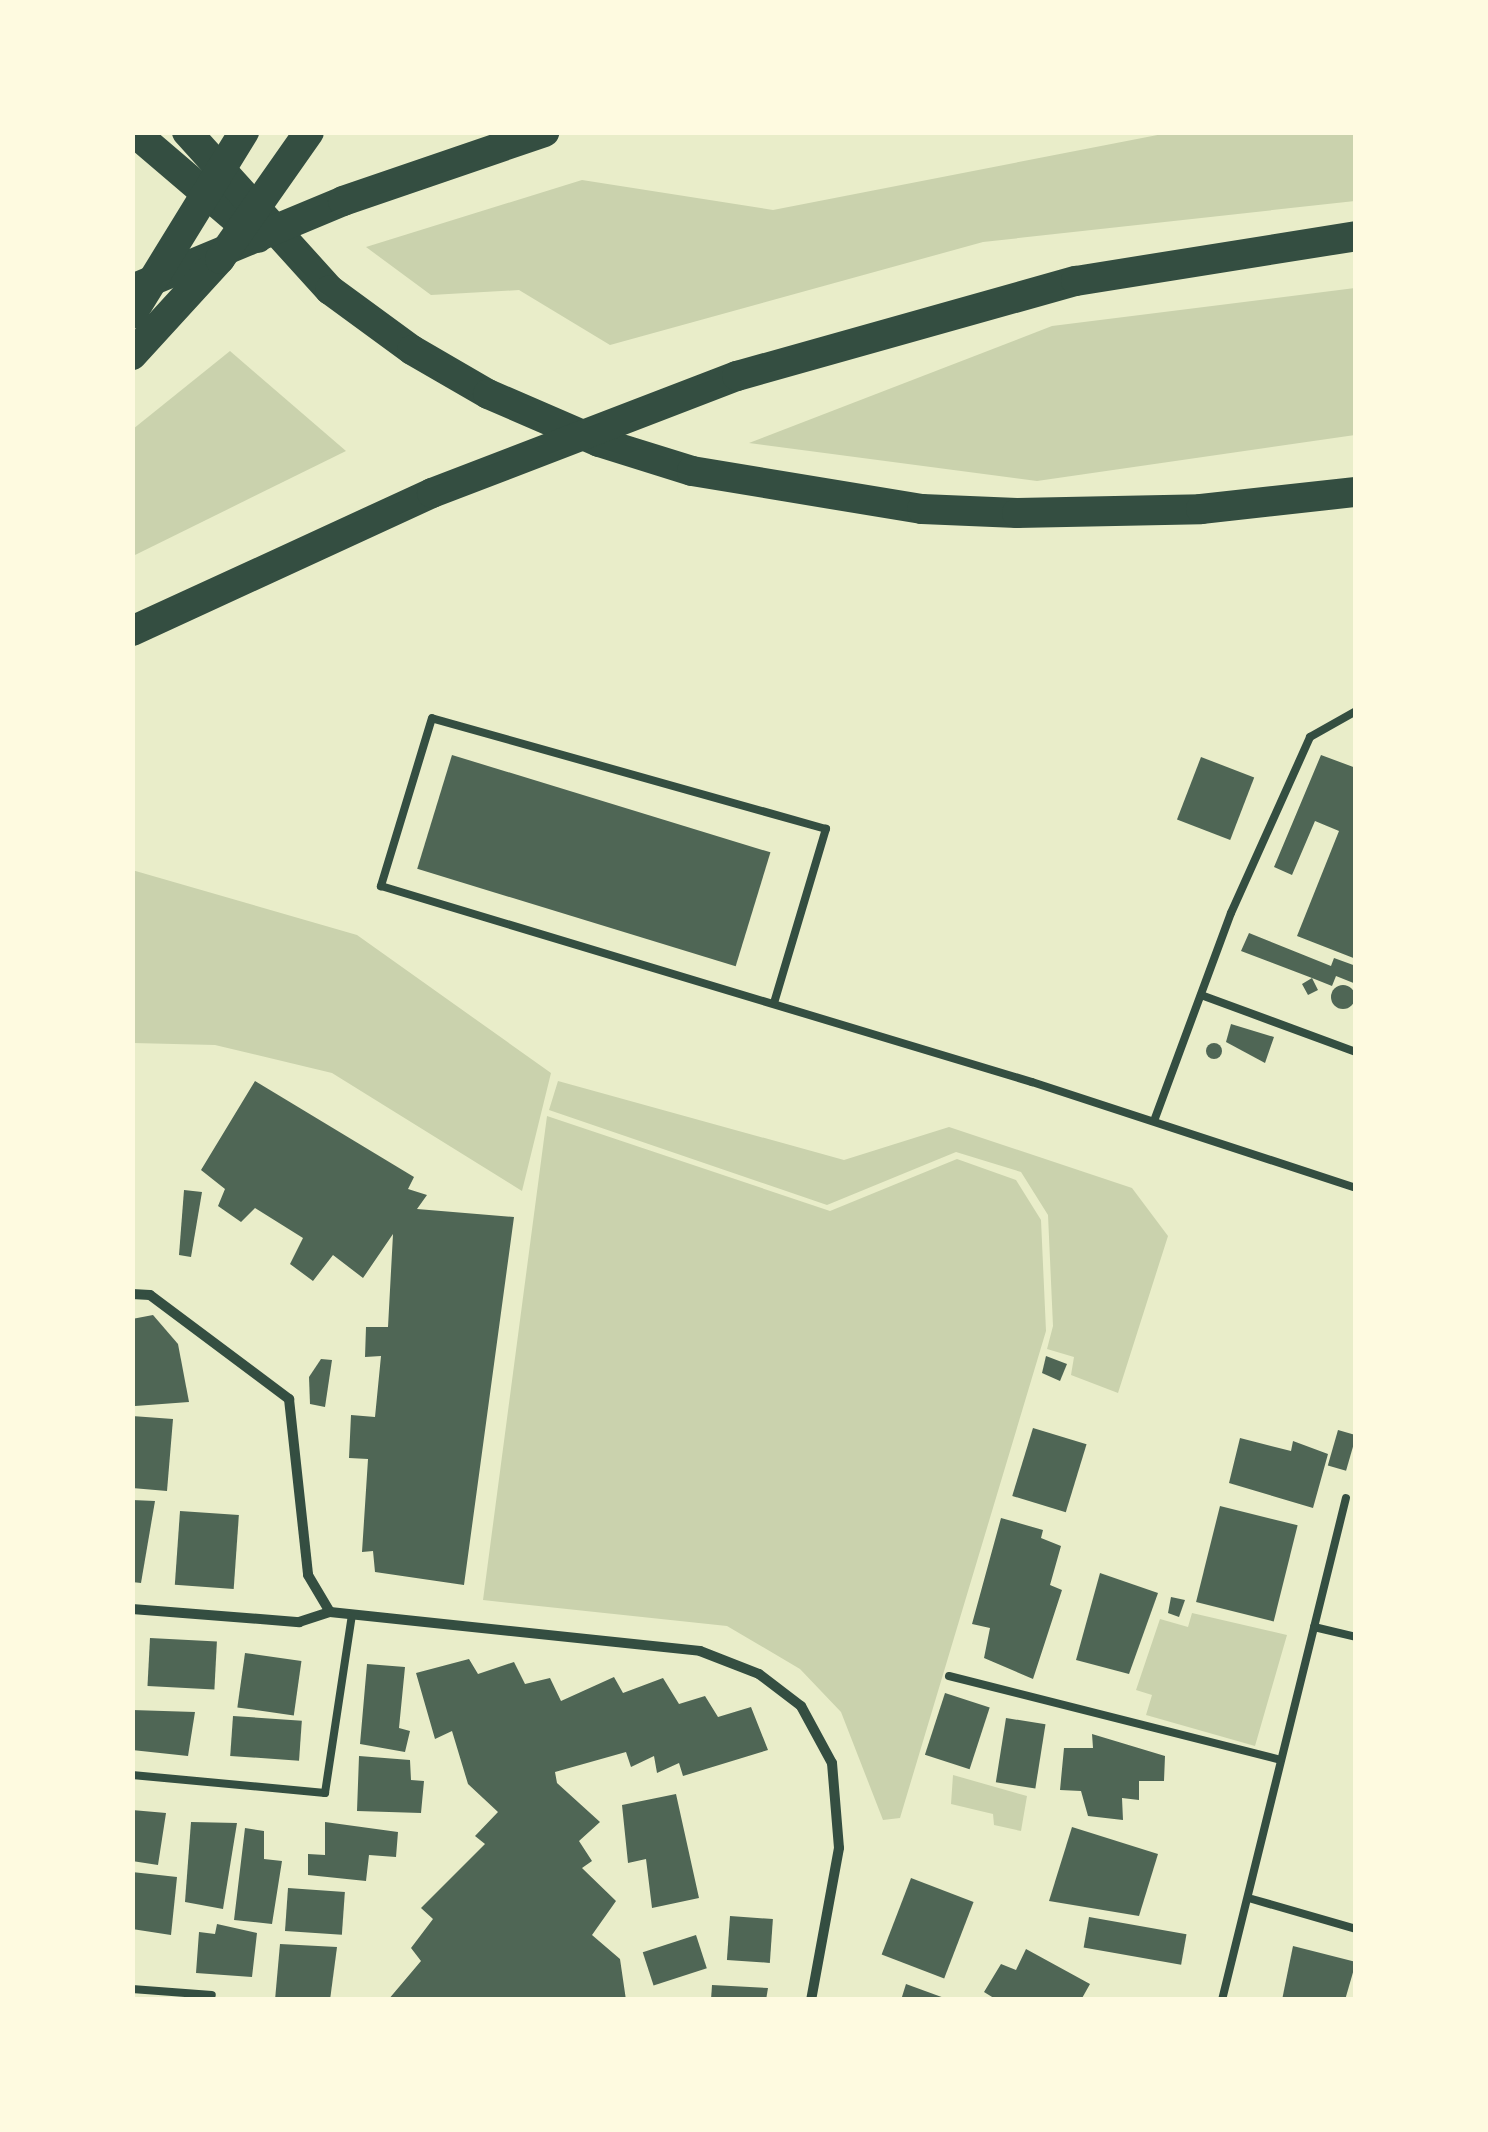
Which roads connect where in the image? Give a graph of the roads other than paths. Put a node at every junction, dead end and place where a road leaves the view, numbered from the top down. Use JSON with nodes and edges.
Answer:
{"nodes":[{"id":1,"x":134,"y":132,"type":"edge"},
{"id":2,"x":187,"y":132,"type":"edge"},
{"id":3,"x":244,"y":132,"type":"edge"},
{"id":4,"x":309,"y":132,"type":"edge"},
{"id":5,"x":544,"y":132,"type":"edge"},
{"id":6,"x":1356,"y":236,"type":"edge"},
{"id":7,"x":132,"y":289,"type":"edge"},
{"id":8,"x":330,"y":290,"type":"junction"},
{"id":9,"x":132,"y":314,"type":"edge"},
{"id":10,"x":132,"y":355,"type":"edge"},
{"id":11,"x":1356,"y":492,"type":"edge"},
{"id":12,"x":132,"y":631,"type":"edge"},
{"id":13,"x":1356,"y":711,"type":"edge"},
{"id":14,"x":1201,"y":995,"type":"junction"},
{"id":15,"x":774,"y":1003,"type":"junction"},
{"id":16,"x":1356,"y":1052,"type":"edge"},
{"id":17,"x":1154,"y":1121,"type":"junction"},
{"id":18,"x":1356,"y":1188,"type":"edge"},
{"id":19,"x":132,"y":1294,"type":"edge"},
{"id":20,"x":1346,"y":1498,"type":"dead end"},
{"id":21,"x":132,"y":1609,"type":"edge"},
{"id":22,"x":330,"y":1612,"type":"junction"},
{"id":23,"x":352,"y":1614,"type":"junction"},
{"id":24,"x":1314,"y":1627,"type":"junction"},
{"id":25,"x":1356,"y":1636,"type":"edge"},
{"id":26,"x":950,"y":1676,"type":"dead end"},
{"id":27,"x":1281,"y":1760,"type":"junction"},
{"id":28,"x":132,"y":1775,"type":"edge"},
{"id":29,"x":1252,"y":1899,"type":"junction"},
{"id":30,"x":1356,"y":1929,"type":"edge"},
{"id":31,"x":132,"y":1990,"type":"edge"},
{"id":32,"x":212,"y":1995,"type":"dead end"},
{"id":33,"x":811,"y":2000,"type":"edge"},
{"id":34,"x":1222,"y":2000,"type":"edge"}],
"edges":[{"from":1,"to":8,"type":"highway"},
{"from":2,"to":8,"type":"highway"},
{"from":3,"to":9,"type":"highway"},
{"from":4,"to":10,"type":"highway"},
{"from":5,"to":7,"type":"highway"},
{"from":6,"to":12,"type":"highway"},
{"from":8,"to":11,"type":"highway"},
{"from":13,"to":14,"type":"lane"},
{"from":14,"to":16,"type":"lane"},
{"from":14,"to":17,"type":"lane"},
{"from":15,"to":15,"type":"lane"},
{"from":15,"to":17,"type":"lane"},
{"from":17,"to":18,"type":"lane"},
{"from":19,"to":22,"type":"street"},
{"from":20,"to":24,"type":"lane"},
{"from":21,"to":22,"type":"street"},
{"from":22,"to":23,"type":"street"},
{"from":23,"to":28,"type":"lane"},
{"from":23,"to":33,"type":"street"},
{"from":24,"to":25,"type":"lane"},
{"from":24,"to":27,"type":"lane"},
{"from":26,"to":27,"type":"lane"},
{"from":27,"to":29,"type":"lane"},
{"from":29,"to":30,"type":"lane"},
{"from":29,"to":34,"type":"lane"},
{"from":31,"to":32,"type":"lane"}]}
